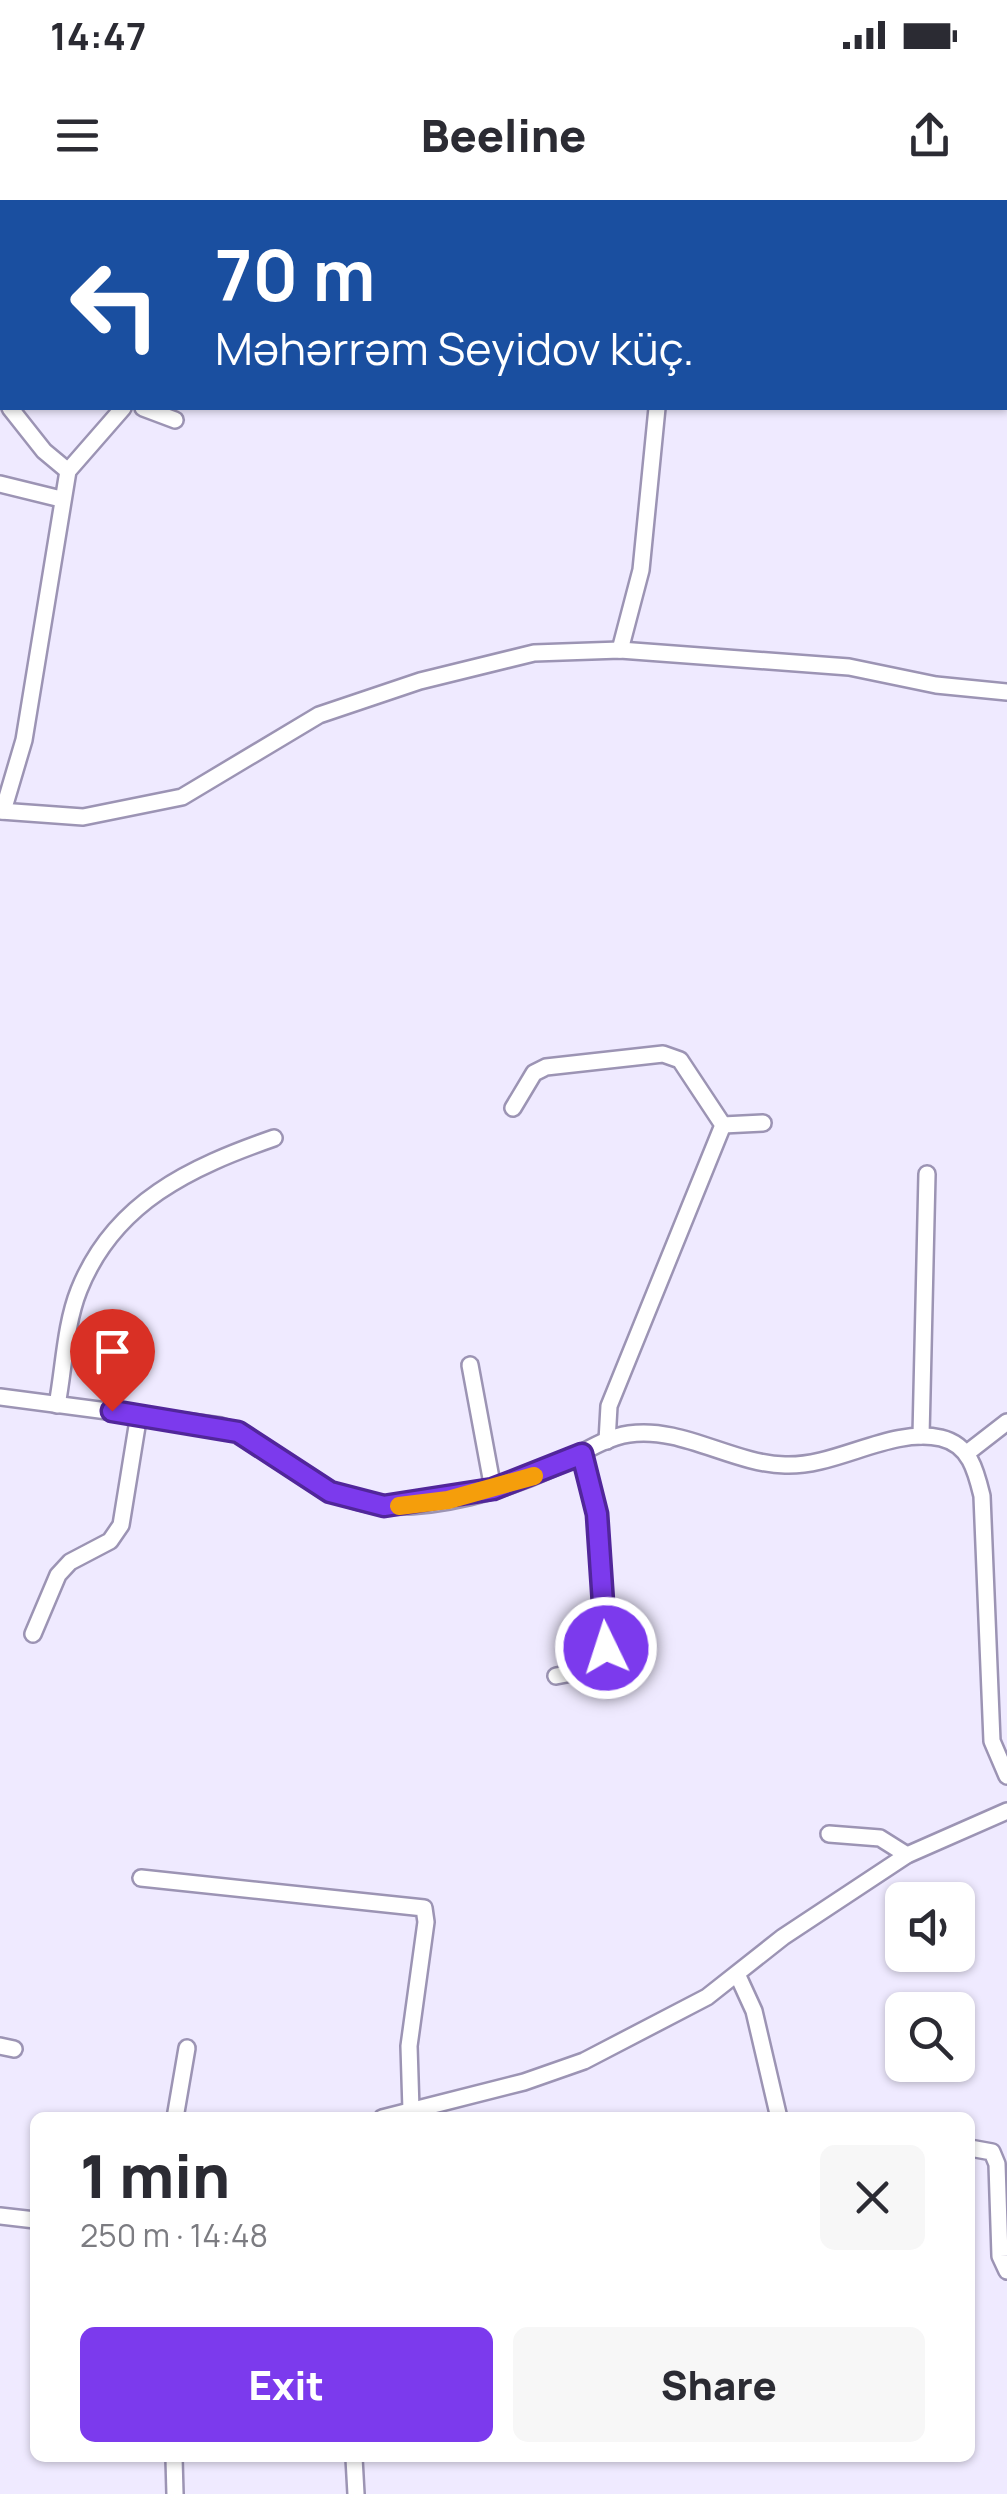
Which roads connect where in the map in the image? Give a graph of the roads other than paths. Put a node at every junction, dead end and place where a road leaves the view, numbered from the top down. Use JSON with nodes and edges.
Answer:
{"nodes":[{"id":1,"x":12,"y":410,"type":"edge"},
{"id":2,"x":121,"y":410,"type":"edge"},
{"id":3,"x":149,"y":410,"type":"edge"},
{"id":4,"x":658,"y":410,"type":"edge"},
{"id":5,"x":176,"y":420,"type":"dead end"},
{"id":6,"x":68,"y":471,"type":"junction"},
{"id":7,"x":0,"y":484,"type":"edge"},
{"id":8,"x":62,"y":499,"type":"junction"},
{"id":9,"x":620,"y":650,"type":"junction"},
{"id":10,"x":1007,"y":692,"type":"edge"},
{"id":11,"x":1,"y":811,"type":"edge"},
{"id":12,"x":513,"y":1108,"type":"dead end"},
{"id":13,"x":763,"y":1123,"type":"dead end"},
{"id":14,"x":723,"y":1125,"type":"junction"},
{"id":15,"x":274,"y":1138,"type":"dead end"},
{"id":16,"x":927,"y":1174,"type":"dead end"},
{"id":17,"x":470,"y":1366,"type":"dead end"},
{"id":18,"x":0,"y":1397,"type":"edge"},
{"id":19,"x":57,"y":1405,"type":"junction"},
{"id":20,"x":139,"y":1414,"type":"junction"},
{"id":21,"x":1007,"y":1422,"type":"edge"},
{"id":22,"x":921,"y":1436,"type":"junction"},
{"id":23,"x":607,"y":1441,"type":"junction"},
{"id":24,"x":967,"y":1453,"type":"junction"},
{"id":25,"x":582,"y":1454,"type":"junction"},
{"id":26,"x":493,"y":1489,"type":"junction"},
{"id":27,"x":33,"y":1634,"type":"dead end"},
{"id":28,"x":556,"y":1676,"type":"dead end"},
{"id":29,"x":1007,"y":1776,"type":"edge"},
{"id":30,"x":1007,"y":1810,"type":"edge"},
{"id":31,"x":829,"y":1834,"type":"dead end"},
{"id":32,"x":908,"y":1854,"type":"junction"},
{"id":33,"x":142,"y":1878,"type":"dead end"},
{"id":34,"x":738,"y":1976,"type":"junction"},
{"id":35,"x":187,"y":2048,"type":"dead end"},
{"id":36,"x":411,"y":2110,"type":"junction"},
{"id":37,"x":175,"y":2112,"type":"edge"},
{"id":38,"x":404,"y":2112,"type":"edge"},
{"id":39,"x":778,"y":2112,"type":"edge"},
{"id":40,"x":975,"y":2149,"type":"edge"},
{"id":41,"x":1002,"y":2191,"type":"edge"},
{"id":42,"x":0,"y":2216,"type":"edge"},
{"id":43,"x":30,"y":2219,"type":"edge"},
{"id":44,"x":1007,"y":2271,"type":"edge"},
{"id":45,"x":174,"y":2462,"type":"edge"},
{"id":46,"x":354,"y":2462,"type":"edge"},
{"id":47,"x":174,"y":2494,"type":"edge"},
{"id":48,"x":356,"y":2494,"type":"edge"}],
"edges":[{"from":1,"to":6,"type":"street"},
{"from":2,"to":6,"type":"street"},
{"from":3,"to":5,"type":"street"},
{"from":4,"to":9,"type":"street"},
{"from":6,"to":8,"type":"street"},
{"from":7,"to":8,"type":"street"},
{"from":8,"to":11,"type":"street"},
{"from":9,"to":10,"type":"street"},
{"from":9,"to":11,"type":"street"},
{"from":12,"to":14,"type":"street"},
{"from":13,"to":14,"type":"street"},
{"from":14,"to":23,"type":"street"},
{"from":15,"to":19,"type":"street"},
{"from":16,"to":22,"type":"street"},
{"from":17,"to":26,"type":"street"},
{"from":18,"to":19,"type":"street"},
{"from":19,"to":20,"type":"street"},
{"from":20,"to":26,"type":"street"},
{"from":20,"to":27,"type":"street"},
{"from":21,"to":24,"type":"street"},
{"from":22,"to":23,"type":"street"},
{"from":22,"to":24,"type":"street"},
{"from":23,"to":25,"type":"street"},
{"from":24,"to":29,"type":"street"},
{"from":25,"to":26,"type":"street"},
{"from":25,"to":28,"type":"street"},
{"from":30,"to":32,"type":"street"},
{"from":31,"to":32,"type":"street"},
{"from":32,"to":34,"type":"street"},
{"from":33,"to":36,"type":"street"},
{"from":34,"to":36,"type":"street"},
{"from":34,"to":39,"type":"street"},
{"from":35,"to":37,"type":"street"},
{"from":36,"to":38,"type":"street"},
{"from":40,"to":41,"type":"street"},
{"from":41,"to":44,"type":"street"},
{"from":42,"to":43,"type":"street"},
{"from":45,"to":47,"type":"street"},
{"from":46,"to":48,"type":"street"}]}
